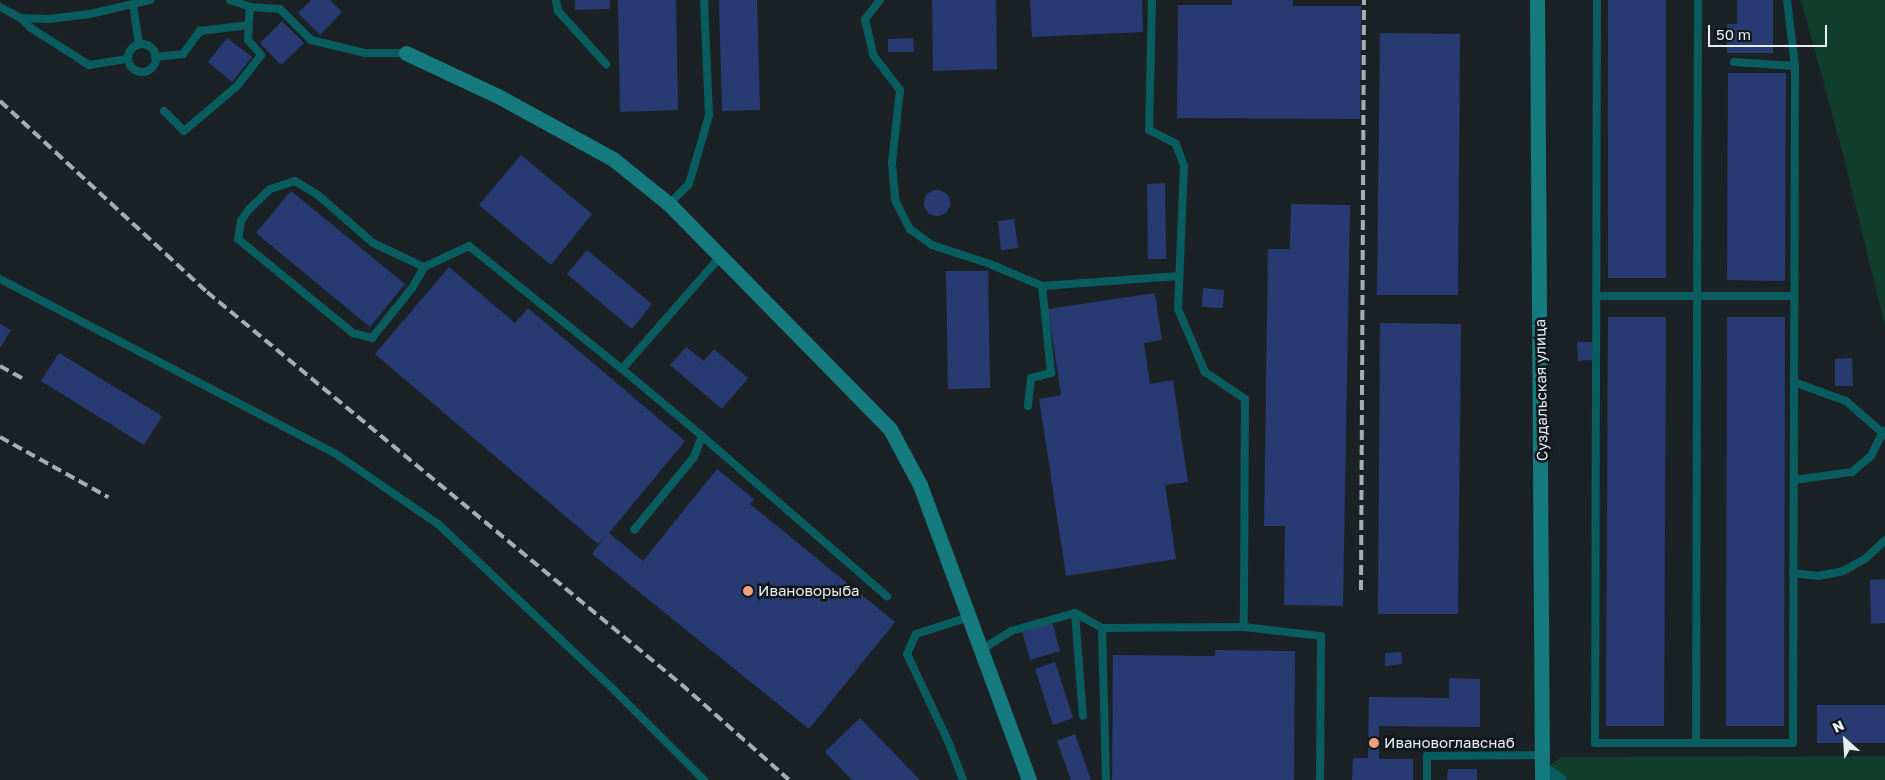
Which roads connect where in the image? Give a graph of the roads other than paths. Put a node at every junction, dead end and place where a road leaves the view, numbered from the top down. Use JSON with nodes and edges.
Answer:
{"nodes":[{"id":1,"x":150,"y":0,"type":"edge"},
{"id":2,"x":230,"y":0,"type":"edge"},
{"id":3,"x":556,"y":0,"type":"edge"},
{"id":4,"x":704,"y":0,"type":"edge"},
{"id":5,"x":880,"y":0,"type":"edge"},
{"id":6,"x":1152,"y":0,"type":"edge"},
{"id":7,"x":1537,"y":0,"type":"edge"},
{"id":8,"x":1597,"y":0,"type":"edge"},
{"id":9,"x":1698,"y":0,"type":"edge"},
{"id":10,"x":1787,"y":0,"type":"edge"},
{"id":11,"x":133,"y":4,"type":"junction"},
{"id":12,"x":0,"y":7,"type":"edge"},
{"id":13,"x":250,"y":7,"type":"junction"},
{"id":14,"x":21,"y":18,"type":"junction"},
{"id":15,"x":249,"y":25,"type":"junction"},
{"id":16,"x":140,"y":45,"type":"junction"},
{"id":17,"x":406,"y":53,"type":"joint"},
{"id":18,"x":155,"y":57,"type":"junction"},
{"id":19,"x":128,"y":59,"type":"junction"},
{"id":20,"x":1734,"y":62,"type":"dead end"},
{"id":21,"x":606,"y":64,"type":"dead end"},
{"id":22,"x":1795,"y":66,"type":"junction"},
{"id":23,"x":164,"y":111,"type":"dead end"},
{"id":24,"x":669,"y":204,"type":"junction"},
{"id":25,"x":720,"y":257,"type":"junction"},
{"id":26,"x":424,"y":267,"type":"junction"},
{"id":27,"x":1179,"y":276,"type":"junction"},
{"id":28,"x":0,"y":279,"type":"edge"},
{"id":29,"x":1042,"y":286,"type":"junction"},
{"id":30,"x":1596,"y":296,"type":"junction"},
{"id":31,"x":1697,"y":296,"type":"junction"},
{"id":32,"x":1794,"y":296,"type":"junction"},
{"id":33,"x":622,"y":369,"type":"junction"},
{"id":34,"x":1794,"y":382,"type":"junction"},
{"id":35,"x":1028,"y":406,"type":"dead end"},
{"id":36,"x":1884,"y":433,"type":"edge"},
{"id":37,"x":702,"y":436,"type":"junction"},
{"id":38,"x":1794,"y":480,"type":"junction"},
{"id":39,"x":634,"y":530,"type":"dead end"},
{"id":40,"x":1885,"y":540,"type":"edge"},
{"id":41,"x":1793,"y":573,"type":"junction"},
{"id":42,"x":888,"y":596,"type":"dead end"},
{"id":43,"x":1075,"y":613,"type":"junction"},
{"id":44,"x":969,"y":617,"type":"junction"},
{"id":45,"x":1244,"y":627,"type":"junction"},
{"id":46,"x":1102,"y":628,"type":"junction"},
{"id":47,"x":981,"y":650,"type":"junction"},
{"id":48,"x":1083,"y":716,"type":"dead end"},
{"id":49,"x":1696,"y":743,"type":"junction"},
{"id":50,"x":1542,"y":768,"type":"edge"},
{"id":51,"x":704,"y":780,"type":"edge"},
{"id":52,"x":963,"y":780,"type":"edge"},
{"id":53,"x":1030,"y":780,"type":"edge"},
{"id":54,"x":1106,"y":780,"type":"edge"},
{"id":55,"x":1320,"y":780,"type":"edge"},
{"id":56,"x":1427,"y":780,"type":"edge"},
{"id":57,"x":1559,"y":780,"type":"edge"}],
"edges":[{"from":1,"to":11,"type":"lane"},
{"from":2,"to":13,"type":"lane"},
{"from":3,"to":21,"type":"lane"},
{"from":4,"to":24,"type":"lane"},
{"from":5,"to":29,"type":"lane"},
{"from":6,"to":27,"type":"lane"},
{"from":7,"to":50,"type":"street","name":"Суздальская улица"},
{"from":8,"to":30,"type":"lane"},
{"from":9,"to":31,"type":"lane"},
{"from":10,"to":22,"type":"lane"},
{"from":11,"to":14,"type":"lane"},
{"from":11,"to":16,"type":"lane"},
{"from":12,"to":14,"type":"lane"},
{"from":13,"to":15,"type":"lane"},
{"from":13,"to":17,"type":"lane"},
{"from":14,"to":19,"type":"lane"},
{"from":15,"to":18,"type":"lane"},
{"from":15,"to":23,"type":"lane"},
{"from":16,"to":18,"type":"lane"},
{"from":16,"to":19,"type":"lane"},
{"from":17,"to":24,"type":"street"},
{"from":18,"to":19,"type":"lane"},
{"from":20,"to":22,"type":"lane"},
{"from":22,"to":32,"type":"lane"},
{"from":24,"to":25,"type":"street"},
{"from":25,"to":33,"type":"lane"},
{"from":25,"to":44,"type":"street"},
{"from":26,"to":26,"type":"lane"},
{"from":26,"to":33,"type":"lane"},
{"from":27,"to":29,"type":"lane"},
{"from":27,"to":45,"type":"lane"},
{"from":28,"to":51,"type":"lane"},
{"from":29,"to":35,"type":"lane"},
{"from":30,"to":31,"type":"lane"},
{"from":30,"to":49,"type":"lane"},
{"from":31,"to":32,"type":"lane"},
{"from":31,"to":49,"type":"lane"},
{"from":32,"to":34,"type":"lane"},
{"from":33,"to":37,"type":"lane"},
{"from":34,"to":36,"type":"lane"},
{"from":34,"to":38,"type":"lane"},
{"from":36,"to":38,"type":"lane"},
{"from":37,"to":39,"type":"lane"},
{"from":37,"to":42,"type":"lane"},
{"from":38,"to":41,"type":"lane"},
{"from":40,"to":41,"type":"lane"},
{"from":41,"to":49,"type":"lane"},
{"from":43,"to":46,"type":"lane"},
{"from":43,"to":47,"type":"lane"},
{"from":43,"to":48,"type":"lane"},
{"from":44,"to":47,"type":"street"},
{"from":44,"to":52,"type":"lane"},
{"from":45,"to":46,"type":"lane"},
{"from":45,"to":55,"type":"lane"},
{"from":46,"to":54,"type":"lane"},
{"from":47,"to":53,"type":"street"},
{"from":50,"to":56,"type":"lane"},
{"from":50,"to":57,"type":"street"}]}
